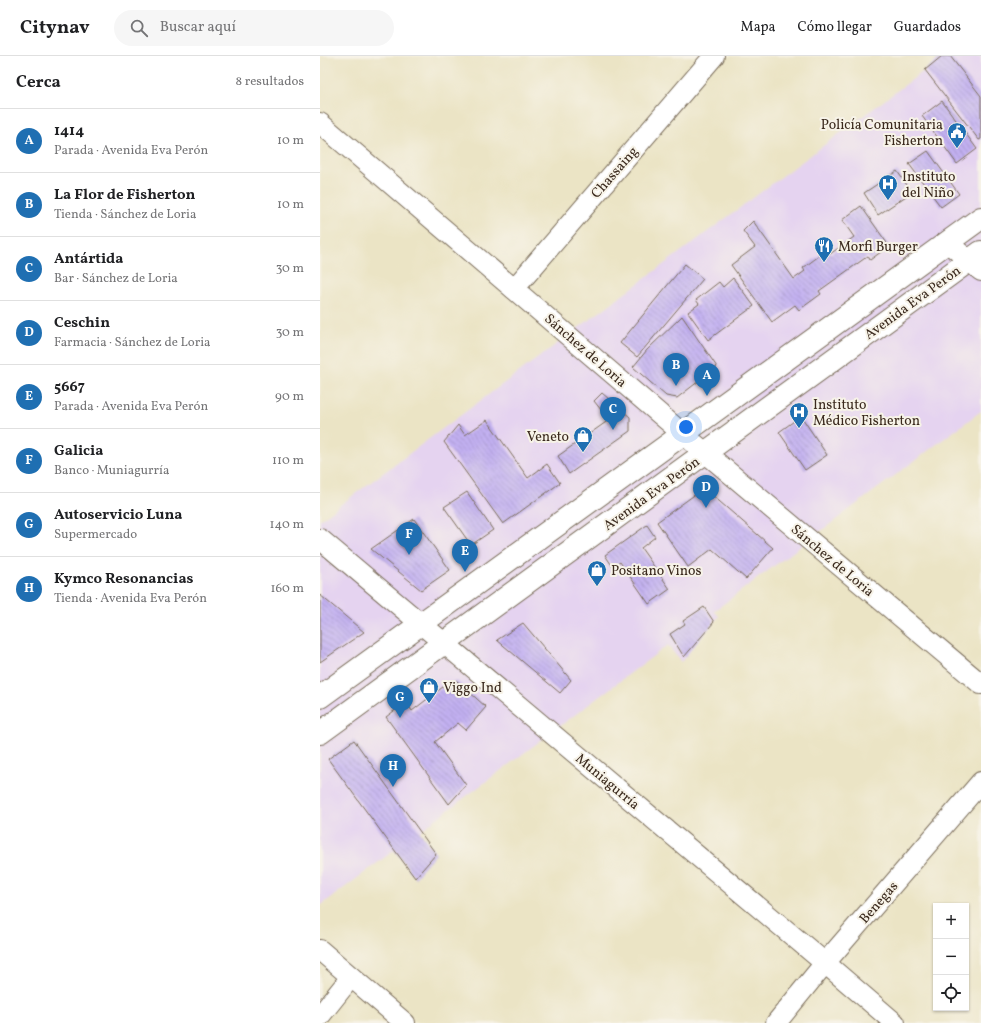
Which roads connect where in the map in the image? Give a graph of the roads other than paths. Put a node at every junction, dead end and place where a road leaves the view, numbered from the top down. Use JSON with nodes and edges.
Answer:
{"nodes":[{"id":1,"x":714,"y":56,"type":"edge"},
{"id":2,"x":320,"y":123,"type":"edge"},
{"id":3,"x":981,"y":218,"type":"edge"},
{"id":4,"x":947,"y":242,"type":"junction"},
{"id":5,"x":977,"y":261,"type":"edge"},
{"id":6,"x":514,"y":289,"type":"junction"},
{"id":7,"x":683,"y":434,"type":"junction"},
{"id":8,"x":706,"y":453,"type":"junction"},
{"id":9,"x":320,"y":539,"type":"edge"},
{"id":10,"x":420,"y":624,"type":"junction"},
{"id":11,"x":443,"y":644,"type":"junction"},
{"id":12,"x":981,"y":684,"type":"edge"},
{"id":13,"x":320,"y":697,"type":"edge"},
{"id":14,"x":320,"y":733,"type":"edge"},
{"id":15,"x":981,"y":782,"type":"edge"},
{"id":16,"x":320,"y":950,"type":"edge"},
{"id":17,"x":825,"y":963,"type":"junction"},
{"id":18,"x":351,"y":977,"type":"junction"},
{"id":19,"x":320,"y":1016,"type":"edge"},
{"id":20,"x":405,"y":1023,"type":"edge"},
{"id":21,"x":776,"y":1023,"type":"edge"},
{"id":22,"x":895,"y":1023,"type":"edge"}],
"edges":[{"from":1,"to":6,"type":"street","name":"Chassaing"},
{"from":2,"to":6,"type":"street","name":"Sánchez de Loria"},
{"from":3,"to":4,"type":"main road","name":"Avenida Eva Perón"},
{"from":4,"to":5,"type":"street"},
{"from":4,"to":7,"type":"main road","name":"Avenida Eva Perón"},
{"from":5,"to":8,"type":"main road","name":"Avenida Eva Perón"},
{"from":6,"to":7,"type":"street","name":"Sánchez de Loria"},
{"from":7,"to":8,"type":"street","name":"Sánchez de Loria"},
{"from":7,"to":10,"type":"main road","name":"Avenida Eva Perón"},
{"from":8,"to":11,"type":"main road","name":"Avenida Eva Perón"},
{"from":8,"to":12,"type":"street","name":"Sánchez de Loria"},
{"from":9,"to":10,"type":"street","name":"Muniagurría"},
{"from":10,"to":11,"type":"street","name":"Muniagurría"},
{"from":10,"to":13,"type":"main road","name":"Avenida Eva Perón"},
{"from":11,"to":14,"type":"main road","name":"Avenida Eva Perón"},
{"from":11,"to":17,"type":"street","name":"Muniagurría"},
{"from":15,"to":17,"type":"street","name":"Benegas"},
{"from":16,"to":18,"type":"street"},
{"from":17,"to":21,"type":"street","name":"Benegas"},
{"from":17,"to":22,"type":"street","name":"Muniagurría"},
{"from":18,"to":19,"type":"street"},
{"from":18,"to":20,"type":"street"}]}
